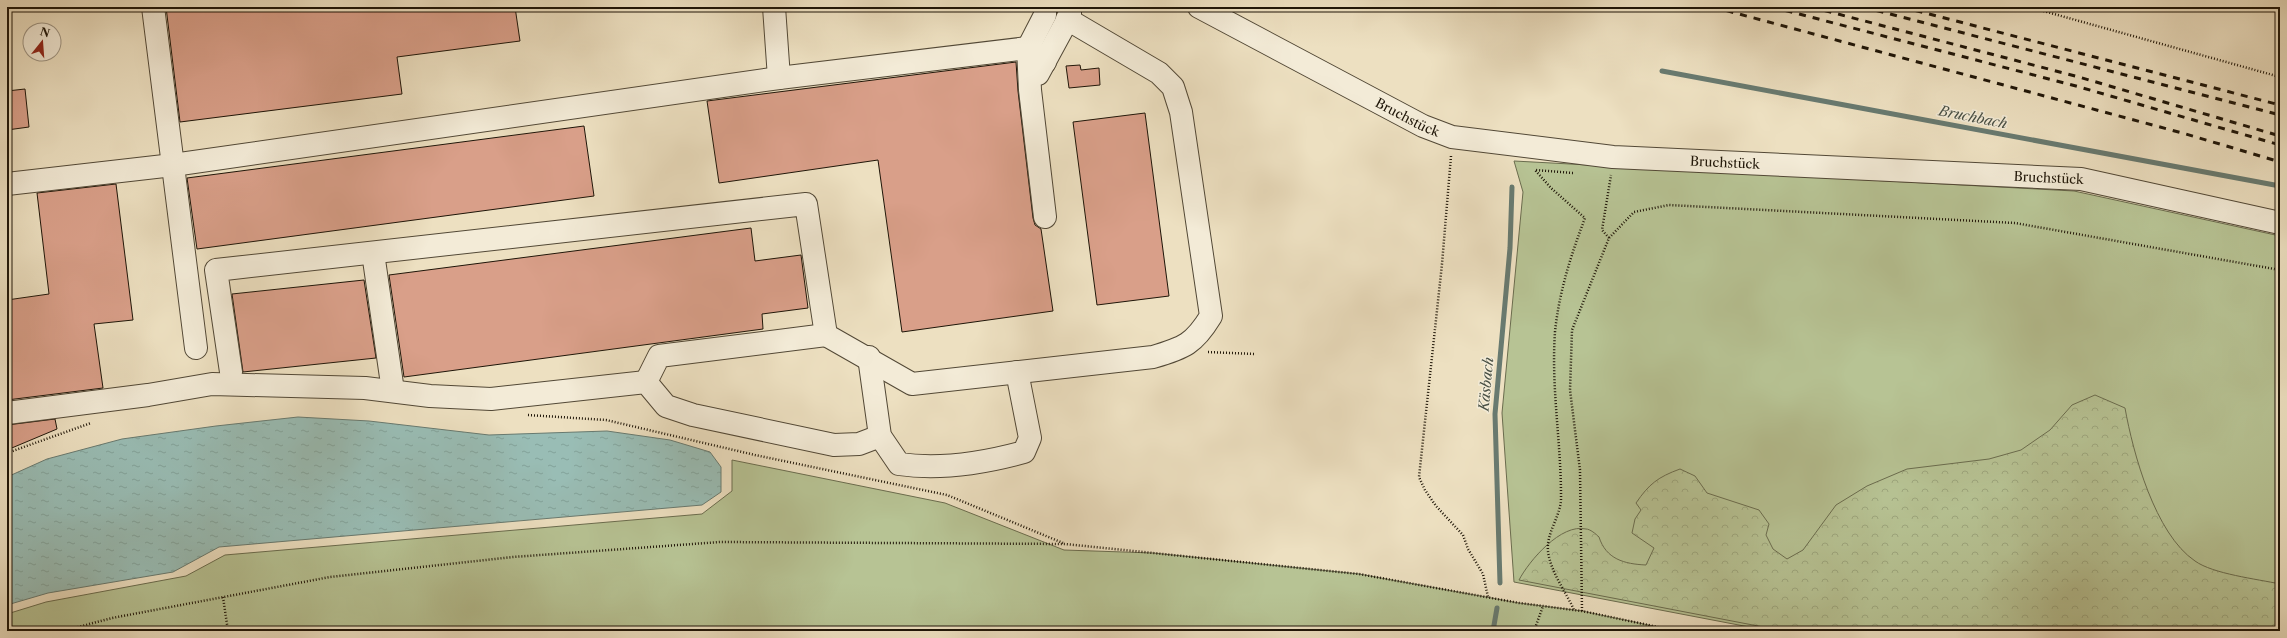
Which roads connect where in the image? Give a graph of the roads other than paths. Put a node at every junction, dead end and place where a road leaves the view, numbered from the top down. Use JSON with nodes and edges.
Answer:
{"nodes":[{"id":1,"x":153,"y":7,"type":"edge"},
{"id":2,"x":774,"y":7,"type":"edge"},
{"id":3,"x":1045,"y":7,"type":"edge"},
{"id":4,"x":1199,"y":7,"type":"edge"},
{"id":5,"x":1068,"y":13,"type":"edge"},
{"id":6,"x":1028,"y":48,"type":"junction"},
{"id":7,"x":1045,"y":62,"type":"junction"},
{"id":8,"x":779,"y":78,"type":"junction"},
{"id":9,"x":1030,"y":90,"type":"junction"},
{"id":10,"x":173,"y":165,"type":"junction"},
{"id":11,"x":7,"y":184,"type":"edge"},
{"id":12,"x":1044,"y":217,"type":"dead end"},
{"id":13,"x":2280,"y":223,"type":"edge"},
{"id":14,"x":373,"y":253,"type":"junction"},
{"id":15,"x":826,"y":335,"type":"junction"},
{"id":16,"x":196,"y":348,"type":"dead end"},
{"id":17,"x":869,"y":357,"type":"junction"},
{"id":18,"x":231,"y":372,"type":"dead end"},
{"id":19,"x":1016,"y":372,"type":"junction"},
{"id":20,"x":646,"y":382,"type":"junction"},
{"id":21,"x":393,"y":391,"type":"junction"},
{"id":22,"x":7,"y":413,"type":"edge"},
{"id":23,"x":880,"y":436,"type":"junction"}],
"edges":[{"from":1,"to":10,"type":"lane"},
{"from":2,"to":8,"type":"lane"},
{"from":3,"to":6,"type":"lane"},
{"from":4,"to":13,"type":"lane","name":"Bruchstück"},
{"from":5,"to":7,"type":"lane"},
{"from":5,"to":19,"type":"lane"},
{"from":6,"to":7,"type":"lane"},
{"from":6,"to":8,"type":"lane"},
{"from":6,"to":9,"type":"lane"},
{"from":7,"to":9,"type":"lane"},
{"from":8,"to":10,"type":"lane"},
{"from":9,"to":12,"type":"lane"},
{"from":10,"to":11,"type":"lane"},
{"from":10,"to":16,"type":"lane"},
{"from":14,"to":15,"type":"lane"},
{"from":14,"to":18,"type":"lane"},
{"from":14,"to":21,"type":"lane"},
{"from":15,"to":17,"type":"lane"},
{"from":15,"to":20,"type":"lane"},
{"from":17,"to":19,"type":"lane"},
{"from":17,"to":23,"type":"lane"},
{"from":19,"to":23,"type":"lane"},
{"from":20,"to":21,"type":"lane"},
{"from":20,"to":23,"type":"lane"},
{"from":21,"to":22,"type":"lane"}]}
